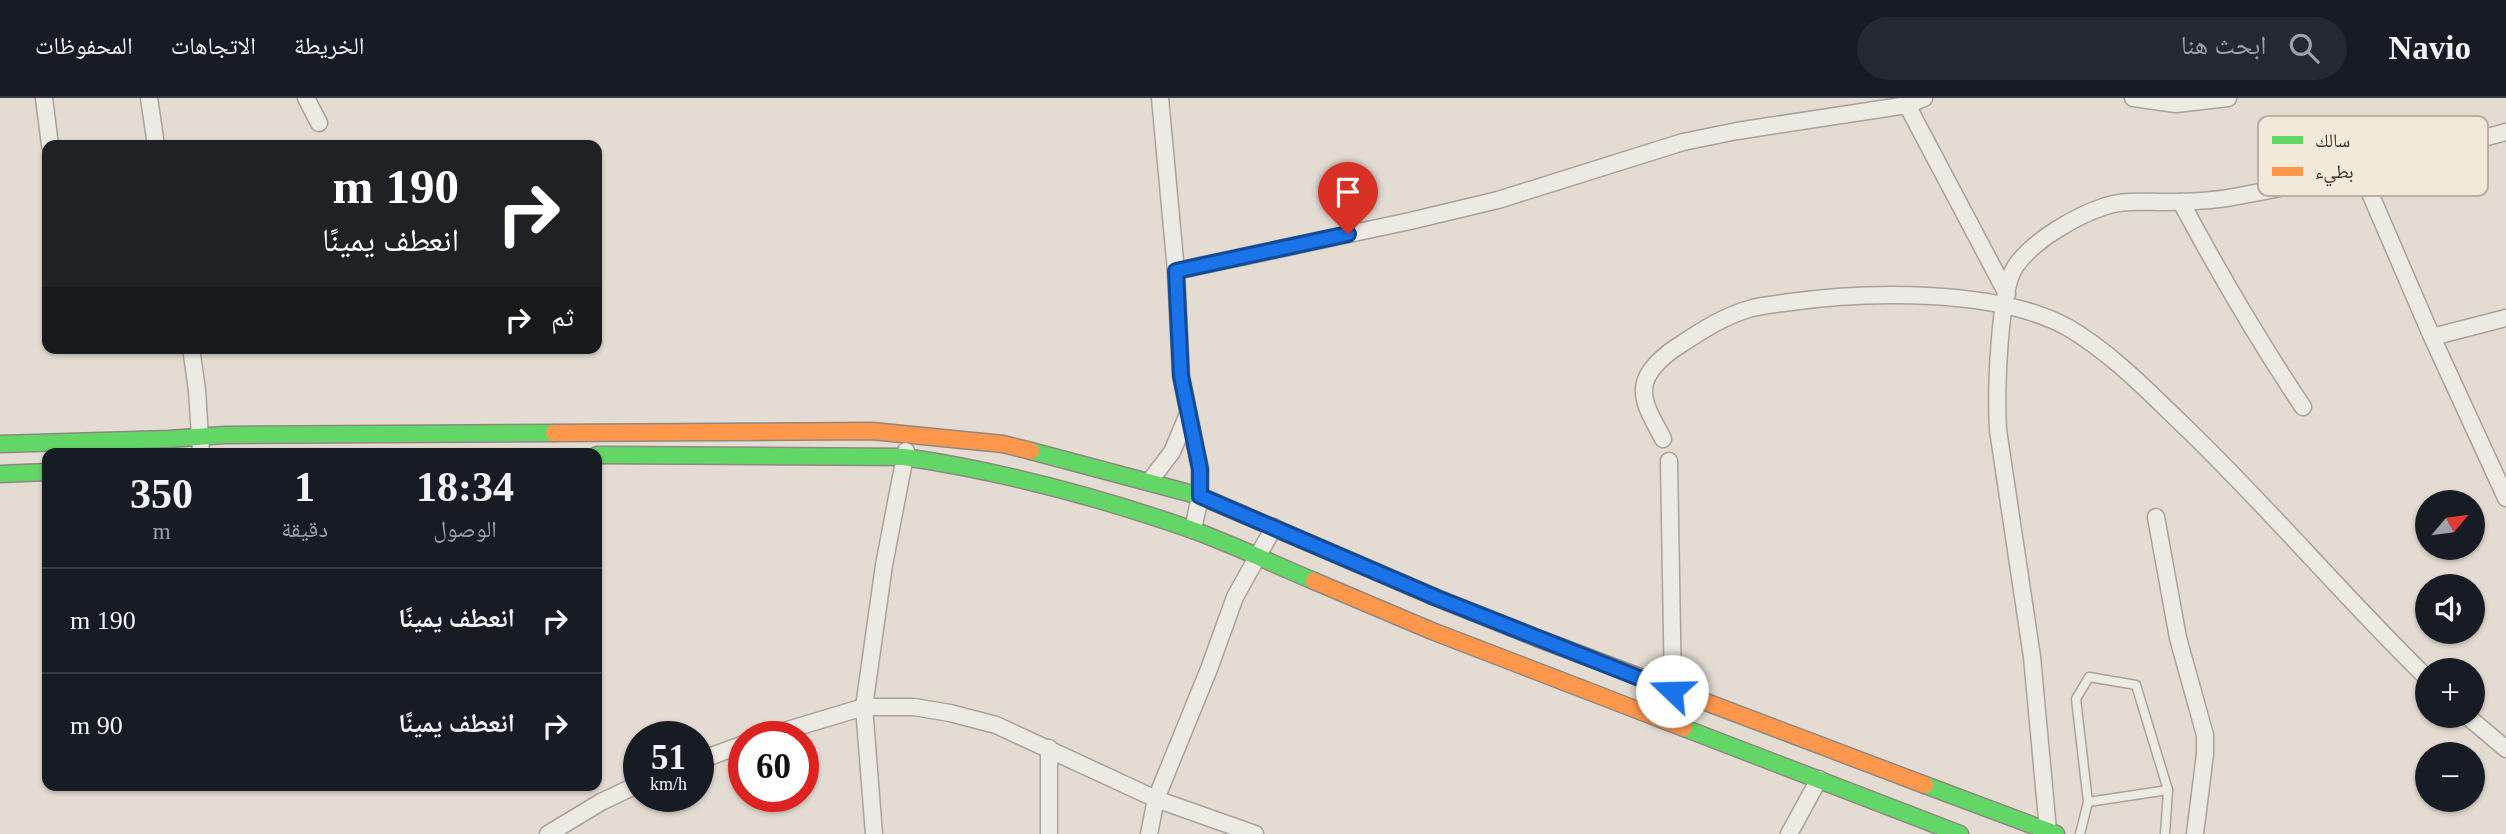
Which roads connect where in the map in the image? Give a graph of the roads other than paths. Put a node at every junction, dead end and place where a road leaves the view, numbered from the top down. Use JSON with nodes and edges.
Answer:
{"nodes":[{"id":1,"x":44,"y":98,"type":"edge"},
{"id":2,"x":149,"y":98,"type":"edge"},
{"id":3,"x":306,"y":98,"type":"edge"},
{"id":4,"x":1160,"y":98,"type":"edge"},
{"id":5,"x":1924,"y":98,"type":"edge"},
{"id":6,"x":2133,"y":98,"type":"edge"},
{"id":7,"x":2228,"y":98,"type":"edge"},
{"id":8,"x":1907,"y":105,"type":"junction"},
{"id":9,"x":319,"y":123,"type":"dead end"},
{"id":10,"x":2506,"y":132,"type":"edge"},
{"id":11,"x":2488,"y":137,"type":"edge"},
{"id":12,"x":49,"y":140,"type":"edge"},
{"id":13,"x":155,"y":140,"type":"edge"},
{"id":14,"x":2258,"y":192,"type":"edge"},
{"id":15,"x":2371,"y":196,"type":"edge"},
{"id":16,"x":2181,"y":202,"type":"junction"},
{"id":17,"x":1176,"y":271,"type":"junction"},
{"id":18,"x":2006,"y":299,"type":"junction"},
{"id":19,"x":2506,"y":318,"type":"edge"},
{"id":20,"x":2432,"y":337,"type":"junction"},
{"id":21,"x":192,"y":354,"type":"edge"},
{"id":22,"x":2303,"y":407,"type":"dead end"},
{"id":23,"x":1188,"y":414,"type":"junction"},
{"id":24,"x":910,"y":435,"type":"junction"},
{"id":25,"x":1663,"y":439,"type":"dead end"},
{"id":26,"x":0,"y":444,"type":"edge"},
{"id":27,"x":200,"y":445,"type":"edge"},
{"id":28,"x":602,"y":455,"type":"edge"},
{"id":29,"x":904,"y":457,"type":"junction"},
{"id":30,"x":1669,"y":461,"type":"dead end"},
{"id":31,"x":42,"y":472,"type":"edge"},
{"id":32,"x":0,"y":474,"type":"edge"},
{"id":33,"x":1149,"y":482,"type":"junction"},
{"id":34,"x":1200,"y":496,"type":"junction"},
{"id":35,"x":2506,"y":498,"type":"edge"},
{"id":36,"x":2157,"y":517,"type":"dead end"},
{"id":37,"x":1274,"y":527,"type":"junction"},
{"id":38,"x":1193,"y":530,"type":"junction"},
{"id":39,"x":1259,"y":557,"type":"junction"},
{"id":40,"x":2415,"y":666,"type":"edge"},
{"id":41,"x":1672,"y":691,"type":"junction"},
{"id":42,"x":863,"y":707,"type":"junction"},
{"id":43,"x":817,"y":721,"type":"edge"},
{"id":44,"x":1666,"y":721,"type":"junction"},
{"id":45,"x":2481,"y":728,"type":"edge"},
{"id":46,"x":1049,"y":748,"type":"junction"},
{"id":47,"x":2506,"y":749,"type":"edge"},
{"id":48,"x":1819,"y":779,"type":"junction"},
{"id":49,"x":2168,"y":790,"type":"junction"},
{"id":50,"x":623,"y":792,"type":"edge"},
{"id":51,"x":1156,"y":799,"type":"junction"},
{"id":52,"x":2088,"y":802,"type":"junction"},
{"id":53,"x":2052,"y":832,"type":"edge"},
{"id":54,"x":548,"y":834,"type":"edge"},
{"id":55,"x":874,"y":834,"type":"edge"},
{"id":56,"x":1049,"y":834,"type":"edge"},
{"id":57,"x":1149,"y":834,"type":"edge"},
{"id":58,"x":1255,"y":834,"type":"edge"},
{"id":59,"x":1789,"y":834,"type":"edge"},
{"id":60,"x":1960,"y":834,"type":"edge"},
{"id":61,"x":2080,"y":834,"type":"edge"},
{"id":62,"x":2165,"y":834,"type":"edge"},
{"id":63,"x":2196,"y":834,"type":"edge"}],
"edges":[{"from":1,"to":12,"type":"street"},
{"from":2,"to":13,"type":"street"},
{"from":3,"to":9,"type":"street"},
{"from":4,"to":17,"type":"street"},
{"from":5,"to":8,"type":"street"},
{"from":6,"to":7,"type":"street"},
{"from":8,"to":17,"type":"street"},
{"from":8,"to":18,"type":"street"},
{"from":10,"to":11,"type":"street"},
{"from":14,"to":16,"type":"street"},
{"from":15,"to":20,"type":"street"},
{"from":16,"to":18,"type":"street"},
{"from":16,"to":22,"type":"street"},
{"from":17,"to":23,"type":"street"},
{"from":18,"to":25,"type":"street"},
{"from":18,"to":40,"type":"street"},
{"from":18,"to":53,"type":"street"},
{"from":19,"to":20,"type":"street"},
{"from":20,"to":35,"type":"street"},
{"from":21,"to":27,"type":"street"},
{"from":23,"to":33,"type":"street"},
{"from":23,"to":34,"type":"street"},
{"from":24,"to":27,"type":"main road"},
{"from":24,"to":29,"type":"street"},
{"from":24,"to":33,"type":"main road"},
{"from":26,"to":27,"type":"main road"},
{"from":28,"to":29,"type":"main road"},
{"from":29,"to":38,"type":"main road"},
{"from":29,"to":42,"type":"street"},
{"from":30,"to":41,"type":"street"},
{"from":31,"to":32,"type":"main road"},
{"from":33,"to":34,"type":"main road"},
{"from":34,"to":37,"type":"main road"},
{"from":34,"to":38,"type":"street"},
{"from":36,"to":63,"type":"street"},
{"from":37,"to":39,"type":"street"},
{"from":37,"to":41,"type":"main road"},
{"from":38,"to":39,"type":"main road"},
{"from":39,"to":44,"type":"main road"},
{"from":39,"to":51,"type":"street"},
{"from":41,"to":44,"type":"street"},
{"from":41,"to":53,"type":"main road"},
{"from":42,"to":43,"type":"street"},
{"from":42,"to":46,"type":"street"},
{"from":42,"to":55,"type":"street"},
{"from":44,"to":48,"type":"main road"},
{"from":45,"to":47,"type":"street"},
{"from":46,"to":51,"type":"street"},
{"from":46,"to":56,"type":"street"},
{"from":48,"to":59,"type":"street"},
{"from":48,"to":60,"type":"main road"},
{"from":49,"to":52,"type":"lane"},
{"from":49,"to":52,"type":"lane"},
{"from":49,"to":62,"type":"lane"},
{"from":50,"to":54,"type":"street"},
{"from":51,"to":57,"type":"street"},
{"from":51,"to":58,"type":"street"},
{"from":52,"to":61,"type":"lane"}]}
